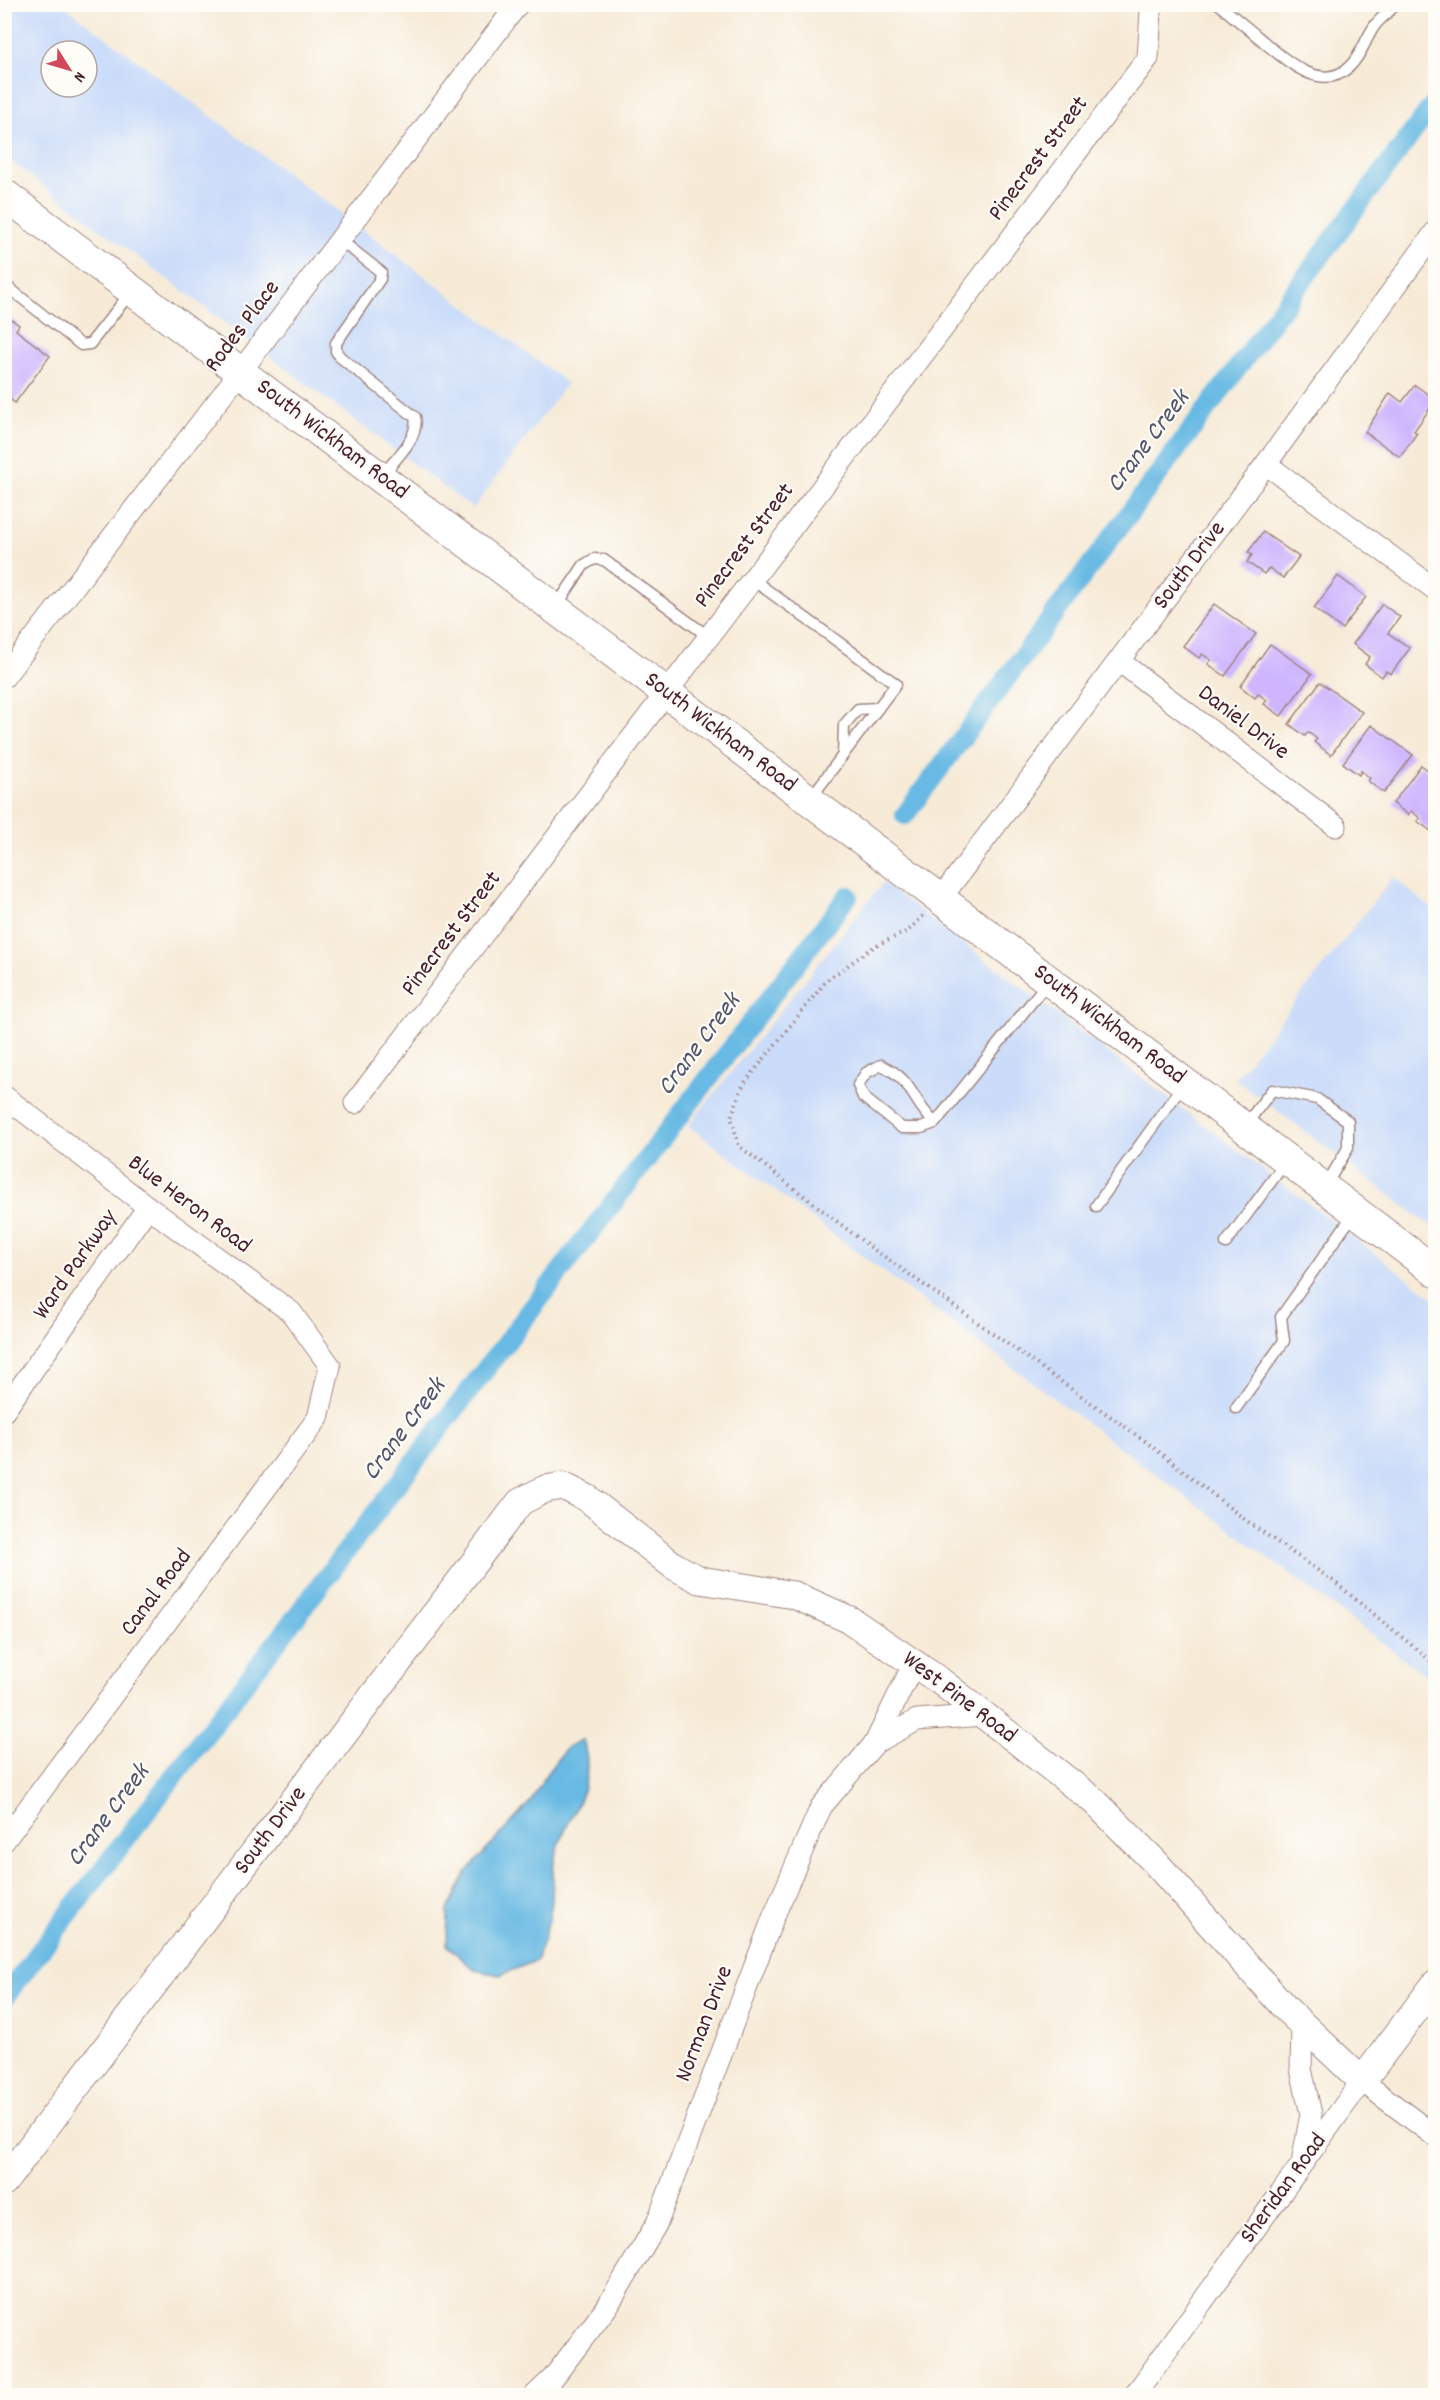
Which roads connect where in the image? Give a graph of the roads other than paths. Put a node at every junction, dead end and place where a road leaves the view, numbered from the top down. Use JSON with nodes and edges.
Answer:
{"nodes":[{"id":1,"x":518,"y":4,"type":"edge"},
{"id":2,"x":1220,"y":4,"type":"edge"},
{"id":3,"x":1396,"y":4,"type":"edge"},
{"id":4,"x":1156,"y":8,"type":"edge"},
{"id":5,"x":4,"y":194,"type":"edge"},
{"id":6,"x":1436,"y":231,"type":"edge"},
{"id":7,"x":340,"y":240,"type":"junction"},
{"id":8,"x":4,"y":284,"type":"edge"},
{"id":9,"x":133,"y":290,"type":"junction"},
{"id":10,"x":241,"y":371,"type":"junction"},
{"id":11,"x":1266,"y":464,"type":"junction"},
{"id":12,"x":381,"y":477,"type":"junction"},
{"id":13,"x":752,"y":579,"type":"junction"},
{"id":14,"x":1436,"y":590,"type":"edge"},
{"id":15,"x":555,"y":608,"type":"junction"},
{"id":16,"x":709,"y":637,"type":"junction"},
{"id":17,"x":1119,"y":661,"type":"junction"},
{"id":18,"x":4,"y":677,"type":"edge"},
{"id":19,"x":667,"y":692,"type":"junction"},
{"id":20,"x":878,"y":708,"type":"junction"},
{"id":21,"x":843,"y":755,"type":"junction"},
{"id":22,"x":810,"y":800,"type":"junction"},
{"id":23,"x":1336,"y":826,"type":"dead end"},
{"id":24,"x":941,"y":898,"type":"junction"},
{"id":25,"x":1049,"y":980,"type":"junction"},
{"id":26,"x":1185,"y":1083,"type":"junction"},
{"id":27,"x":4,"y":1096,"type":"edge"},
{"id":28,"x":355,"y":1103,"type":"dead end"},
{"id":29,"x":935,"y":1123,"type":"junction"},
{"id":30,"x":1244,"y":1127,"type":"junction"},
{"id":31,"x":1287,"y":1160,"type":"junction"},
{"id":32,"x":1325,"y":1188,"type":"junction"},
{"id":33,"x":1096,"y":1206,"type":"dead end"},
{"id":34,"x":148,"y":1207,"type":"junction"},
{"id":35,"x":1355,"y":1212,"type":"junction"},
{"id":36,"x":1226,"y":1244,"type":"dead end"},
{"id":37,"x":1436,"y":1272,"type":"edge"},
{"id":38,"x":330,"y":1366,"type":"joint"},
{"id":39,"x":1236,"y":1408,"type":"dead end"},
{"id":40,"x":4,"y":1411,"type":"edge"},
{"id":41,"x":545,"y":1489,"type":"joint"},
{"id":42,"x":914,"y":1663,"type":"junction"},
{"id":43,"x":984,"y":1715,"type":"junction"},
{"id":44,"x":875,"y":1743,"type":"junction"},
{"id":45,"x":4,"y":1841,"type":"edge"},
{"id":46,"x":1436,"y":1983,"type":"edge"},
{"id":47,"x":1302,"y":2025,"type":"junction"},
{"id":48,"x":1362,"y":2081,"type":"junction"},
{"id":49,"x":1436,"y":2137,"type":"edge"},
{"id":50,"x":1302,"y":2163,"type":"junction"},
{"id":51,"x":4,"y":2182,"type":"edge"},
{"id":52,"x":534,"y":2396,"type":"edge"},
{"id":53,"x":1134,"y":2396,"type":"edge"}],
"edges":[{"from":1,"to":7,"type":"street","name":"Rodes Place"},
{"from":2,"to":3,"type":"lane"},
{"from":4,"to":13,"type":"street","name":"Pinecrest Street"},
{"from":5,"to":9,"type":"main road","name":"South Wickham Road"},
{"from":6,"to":11,"type":"street","name":"South Drive"},
{"from":7,"to":10,"type":"street","name":"Rodes Place"},
{"from":7,"to":12,"type":"lane"},
{"from":8,"to":9,"type":"lane"},
{"from":9,"to":10,"type":"main road","name":"South Wickham Road"},
{"from":10,"to":12,"type":"main road","name":"South Wickham Road"},
{"from":10,"to":18,"type":"street","name":"Rodes Place"},
{"from":11,"to":14,"type":"street"},
{"from":11,"to":17,"type":"street","name":"South Drive"},
{"from":12,"to":15,"type":"main road","name":"South Wickham Road"},
{"from":13,"to":16,"type":"street","name":"Pinecrest Street"},
{"from":13,"to":20,"type":"lane"},
{"from":15,"to":16,"type":"lane"},
{"from":15,"to":19,"type":"main road","name":"South Wickham Road"},
{"from":16,"to":19,"type":"street","name":"Pinecrest Street"},
{"from":17,"to":23,"type":"street","name":"Daniel Drive"},
{"from":17,"to":24,"type":"street","name":"South Drive"},
{"from":19,"to":22,"type":"main road","name":"South Wickham Road"},
{"from":19,"to":28,"type":"street","name":"Pinecrest Street"},
{"from":20,"to":21,"type":"lane"},
{"from":20,"to":21,"type":"lane"},
{"from":21,"to":22,"type":"lane"},
{"from":22,"to":24,"type":"main road","name":"South Wickham Road"},
{"from":24,"to":25,"type":"main road","name":"South Wickham Road"},
{"from":25,"to":26,"type":"main road","name":"South Wickham Road"},
{"from":25,"to":29,"type":"lane"},
{"from":26,"to":30,"type":"main road","name":"South Wickham Road"},
{"from":26,"to":33,"type":"lane"},
{"from":27,"to":34,"type":"street","name":"Blue Heron Road"},
{"from":29,"to":29,"type":"lane"},
{"from":30,"to":31,"type":"main road","name":"South Wickham Road"},
{"from":30,"to":32,"type":"lane"},
{"from":31,"to":32,"type":"main road","name":"South Wickham Road"},
{"from":31,"to":36,"type":"lane"},
{"from":32,"to":35,"type":"main road","name":"South Wickham Road"},
{"from":34,"to":38,"type":"street","name":"Blue Heron Road"},
{"from":34,"to":40,"type":"street","name":"Ward Parkway"},
{"from":35,"to":37,"type":"main road","name":"South Wickham Road"},
{"from":35,"to":39,"type":"lane"},
{"from":38,"to":45,"type":"street","name":"Canal Road"},
{"from":41,"to":42,"type":"street","name":"West Pine Road"},
{"from":41,"to":51,"type":"street","name":"South Drive"},
{"from":42,"to":43,"type":"street","name":"West Pine Road"},
{"from":42,"to":44,"type":"street","name":"Norman Drive"},
{"from":43,"to":44,"type":"street"},
{"from":43,"to":47,"type":"street","name":"West Pine Road"},
{"from":44,"to":52,"type":"street","name":"Norman Drive"},
{"from":46,"to":48,"type":"street","name":"Sheridan Road"},
{"from":47,"to":48,"type":"street","name":"West Pine Road"},
{"from":47,"to":50,"type":"street"},
{"from":48,"to":49,"type":"street","name":"West Pine Road"},
{"from":48,"to":50,"type":"street","name":"Sheridan Road"},
{"from":50,"to":53,"type":"street","name":"Sheridan Road"}]}
